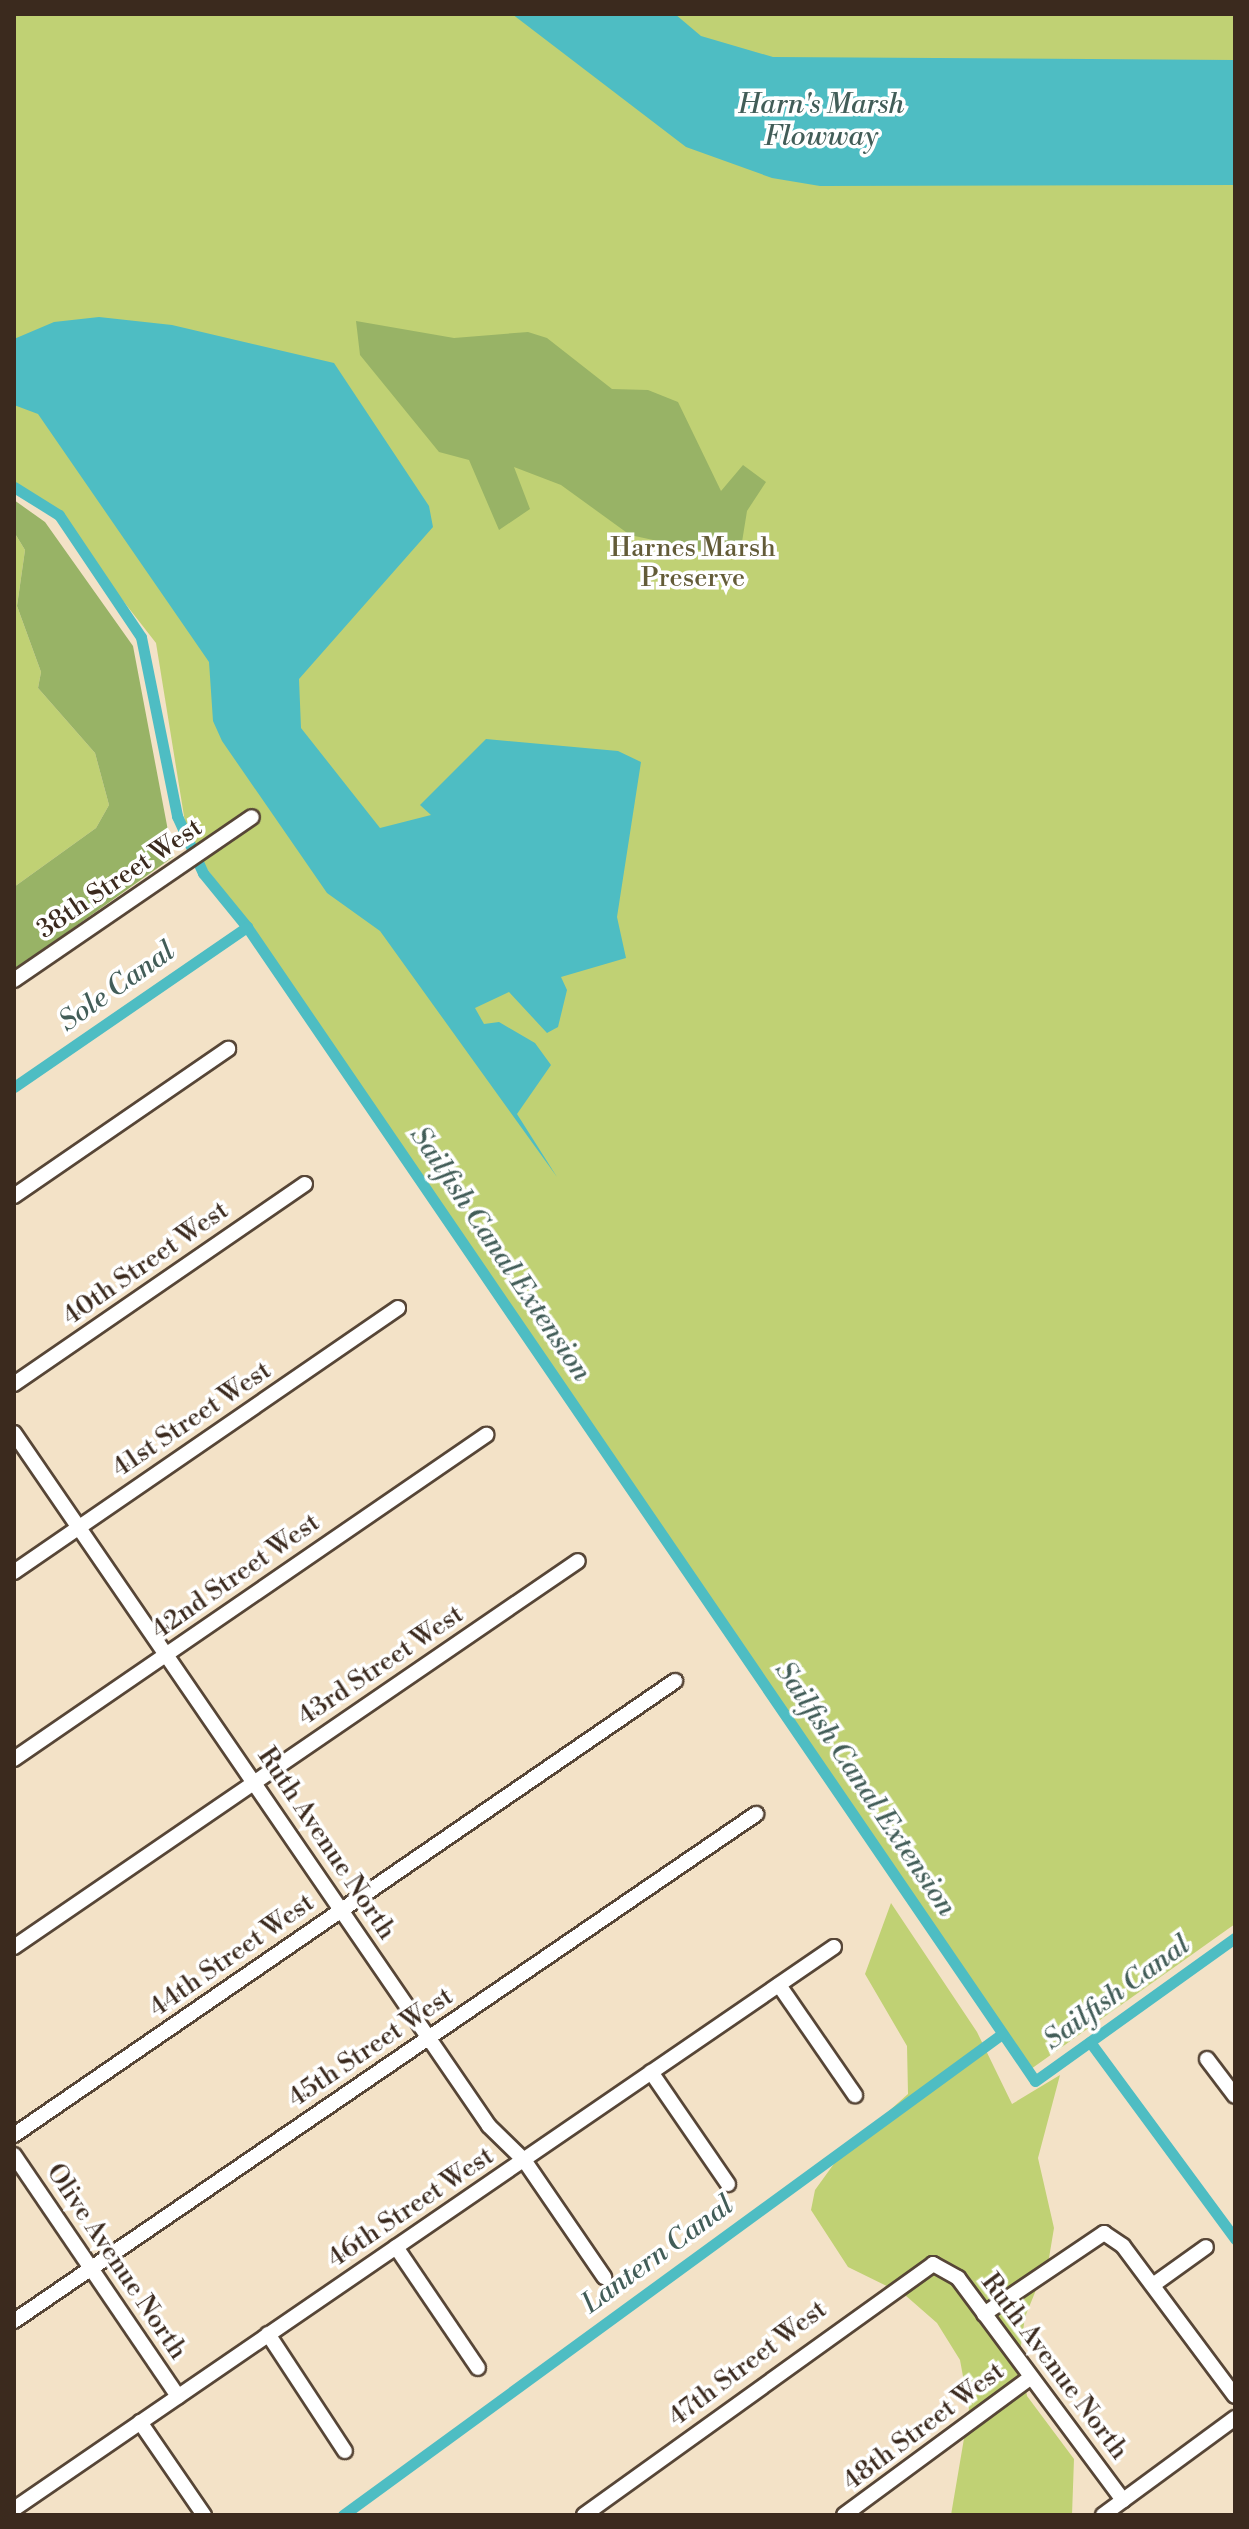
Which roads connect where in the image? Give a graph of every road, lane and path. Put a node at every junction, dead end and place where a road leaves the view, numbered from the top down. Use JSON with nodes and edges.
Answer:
{"nodes":[{"id":1,"x":252,"y":817,"type":"dead end"},
{"id":2,"x":14,"y":980,"type":"edge"},
{"id":3,"x":228,"y":1049,"type":"dead end"},
{"id":4,"x":305,"y":1184,"type":"dead end"},
{"id":5,"x":14,"y":1196,"type":"edge"},
{"id":6,"x":398,"y":1308,"type":"dead end"},
{"id":7,"x":14,"y":1384,"type":"edge"},
{"id":8,"x":14,"y":1433,"type":"edge"},
{"id":9,"x":486,"y":1435,"type":"dead end"},
{"id":10,"x":78,"y":1527,"type":"junction"},
{"id":11,"x":578,"y":1561,"type":"dead end"},
{"id":12,"x":14,"y":1572,"type":"edge"},
{"id":13,"x":167,"y":1654,"type":"junction"},
{"id":14,"x":675,"y":1681,"type":"dead end"},
{"id":15,"x":14,"y":1759,"type":"edge"},
{"id":16,"x":255,"y":1781,"type":"junction"},
{"id":17,"x":756,"y":1814,"type":"dead end"},
{"id":18,"x":341,"y":1909,"type":"junction"},
{"id":19,"x":14,"y":1947,"type":"edge"},
{"id":20,"x":834,"y":1947,"type":"dead end"},
{"id":21,"x":779,"y":1985,"type":"junction"},
{"id":22,"x":430,"y":2037,"type":"junction"},
{"id":23,"x":1207,"y":2059,"type":"dead end"},
{"id":24,"x":651,"y":2072,"type":"junction"},
{"id":25,"x":855,"y":2095,"type":"dead end"},
{"id":26,"x":1235,"y":2096,"type":"edge"},
{"id":27,"x":14,"y":2135,"type":"edge"},
{"id":28,"x":14,"y":2155,"type":"edge"},
{"id":29,"x":524,"y":2160,"type":"junction"},
{"id":30,"x":728,"y":2184,"type":"dead end"},
{"id":31,"x":396,"y":2247,"type":"junction"},
{"id":32,"x":1206,"y":2247,"type":"dead end"},
{"id":33,"x":944,"y":2266,"type":"joint"},
{"id":34,"x":92,"y":2269,"type":"junction"},
{"id":35,"x":604,"y":2277,"type":"dead end"},
{"id":36,"x":1153,"y":2285,"type":"junction"},
{"id":37,"x":984,"y":2314,"type":"junction"},
{"id":38,"x":14,"y":2321,"type":"edge"},
{"id":39,"x":268,"y":2334,"type":"junction"},
{"id":40,"x":478,"y":2368,"type":"dead end"},
{"id":41,"x":1031,"y":2377,"type":"junction"},
{"id":42,"x":178,"y":2396,"type":"junction"},
{"id":43,"x":1235,"y":2396,"type":"edge"},
{"id":44,"x":1235,"y":2418,"type":"edge"},
{"id":45,"x":140,"y":2422,"type":"junction"},
{"id":46,"x":345,"y":2451,"type":"dead end"},
{"id":47,"x":1123,"y":2500,"type":"junction"},
{"id":48,"x":14,"y":2509,"type":"edge"},
{"id":49,"x":18,"y":2515,"type":"edge"},
{"id":50,"x":204,"y":2515,"type":"edge"},
{"id":51,"x":584,"y":2515,"type":"edge"},
{"id":52,"x":844,"y":2515,"type":"edge"},
{"id":53,"x":1103,"y":2515,"type":"edge"}],
"edges":[{"from":1,"to":2,"type":"street","name":"38th Street West"},
{"from":3,"to":5,"type":"street"},
{"from":4,"to":7,"type":"street","name":"40th Street West"},
{"from":6,"to":10,"type":"street","name":"41st Street West"},
{"from":8,"to":10,"type":"street","name":"Ruth Avenue North"},
{"from":9,"to":13,"type":"street","name":"42nd Street West"},
{"from":10,"to":12,"type":"street","name":"41st Street West"},
{"from":10,"to":13,"type":"street","name":"Ruth Avenue North"},
{"from":11,"to":16,"type":"street","name":"43rd Street West"},
{"from":13,"to":15,"type":"street","name":"42nd Street West"},
{"from":13,"to":16,"type":"street","name":"Ruth Avenue North"},
{"from":14,"to":18,"type":"street","name":"44th Street West"},
{"from":16,"to":18,"type":"street","name":"Ruth Avenue North"},
{"from":16,"to":19,"type":"street","name":"43rd Street West"},
{"from":17,"to":22,"type":"street","name":"45th Street West"},
{"from":18,"to":22,"type":"street","name":"Ruth Avenue North"},
{"from":18,"to":27,"type":"street","name":"44th Street West"},
{"from":20,"to":21,"type":"street","name":"46th Street West"},
{"from":21,"to":24,"type":"street","name":"46th Street West"},
{"from":21,"to":25,"type":"street"},
{"from":22,"to":29,"type":"street","name":"Ruth Avenue North"},
{"from":22,"to":34,"type":"street","name":"45th Street West"},
{"from":23,"to":26,"type":"street"},
{"from":24,"to":29,"type":"street","name":"46th Street West"},
{"from":24,"to":30,"type":"street"},
{"from":28,"to":34,"type":"street","name":"Olive Avenue North"},
{"from":29,"to":31,"type":"street","name":"46th Street West"},
{"from":29,"to":35,"type":"street","name":"Ruth Avenue North"},
{"from":31,"to":39,"type":"street","name":"46th Street West"},
{"from":31,"to":40,"type":"street"},
{"from":32,"to":36,"type":"street"},
{"from":33,"to":37,"type":"street","name":"Ruth Avenue North"},
{"from":33,"to":51,"type":"street","name":"47th Street West"},
{"from":34,"to":38,"type":"street","name":"45th Street West"},
{"from":34,"to":42,"type":"street","name":"Olive Avenue North"},
{"from":36,"to":37,"type":"street"},
{"from":36,"to":43,"type":"street"},
{"from":37,"to":41,"type":"street","name":"Ruth Avenue North"},
{"from":39,"to":42,"type":"street","name":"46th Street West"},
{"from":39,"to":46,"type":"street"},
{"from":41,"to":47,"type":"street","name":"Ruth Avenue North"},
{"from":41,"to":52,"type":"street","name":"48th Street West"},
{"from":42,"to":45,"type":"street","name":"46th Street West"},
{"from":44,"to":47,"type":"street"},
{"from":45,"to":48,"type":"street","name":"46th Street West"},
{"from":45,"to":50,"type":"street"},
{"from":47,"to":53,"type":"street"},
{"from":48,"to":49,"type":"street"}]}
